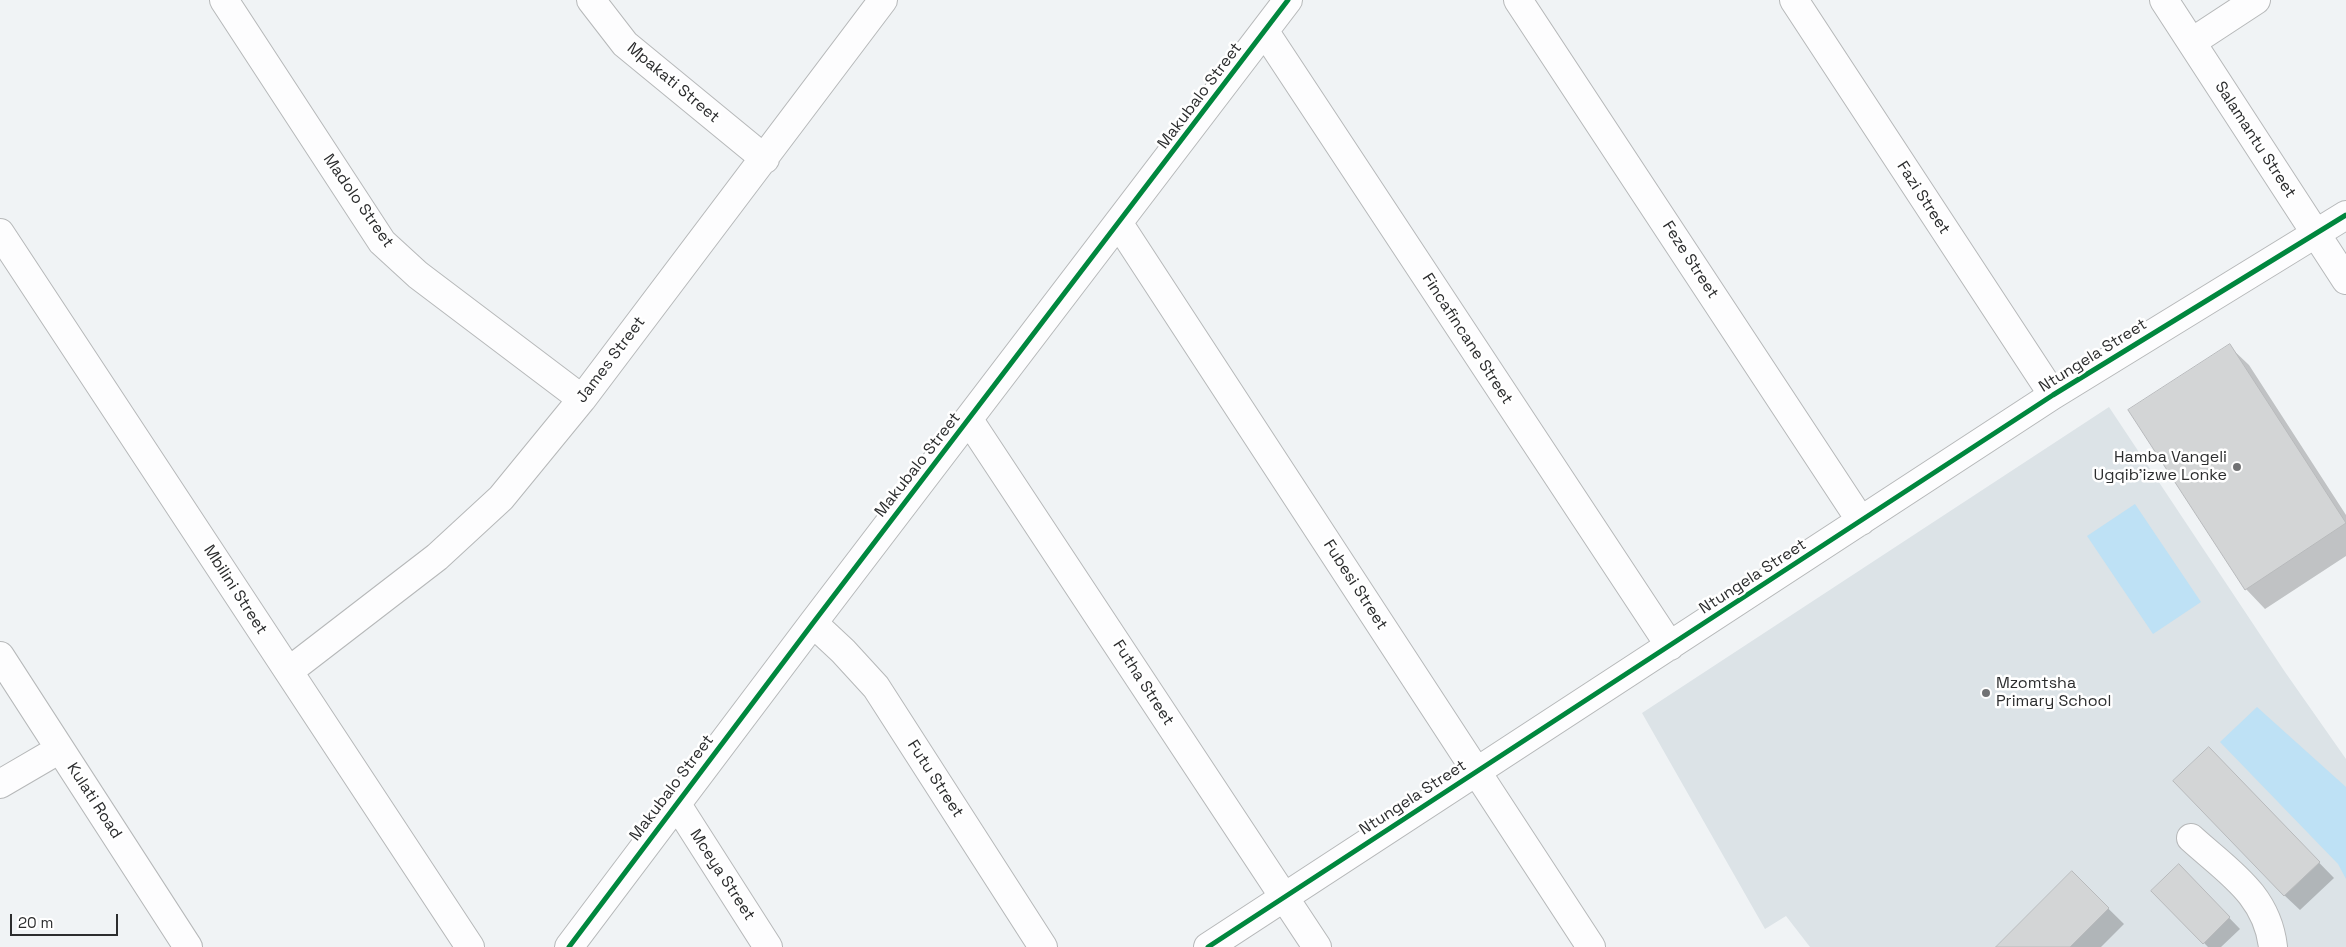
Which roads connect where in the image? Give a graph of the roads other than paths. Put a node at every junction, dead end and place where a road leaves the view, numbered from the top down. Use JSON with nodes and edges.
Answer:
{"nodes":[{"id":1,"x":224,"y":0,"type":"edge"},
{"id":2,"x":591,"y":0,"type":"edge"},
{"id":3,"x":883,"y":0,"type":"edge"},
{"id":4,"x":1288,"y":0,"type":"edge"},
{"id":5,"x":1518,"y":0,"type":"edge"},
{"id":6,"x":1794,"y":0,"type":"edge"},
{"id":7,"x":2164,"y":0,"type":"edge"},
{"id":8,"x":2256,"y":0,"type":"edge"},
{"id":9,"x":1265,"y":32,"type":"junction"},
{"id":10,"x":2192,"y":42,"type":"junction"},
{"id":11,"x":765,"y":158,"type":"junction"},
{"id":12,"x":2346,"y":215,"type":"edge"},
{"id":13,"x":1119,"y":224,"type":"junction"},
{"id":14,"x":0,"y":233,"type":"edge"},
{"id":15,"x":2316,"y":234,"type":"junction"},
{"id":16,"x":2346,"y":280,"type":"edge"},
{"id":17,"x":2053,"y":395,"type":"junction"},
{"id":18,"x":582,"y":399,"type":"junction"},
{"id":19,"x":969,"y":420,"type":"junction"},
{"id":20,"x":1861,"y":521,"type":"junction"},
{"id":21,"x":812,"y":623,"type":"junction"},
{"id":22,"x":1670,"y":646,"type":"junction"},
{"id":23,"x":0,"y":656,"type":"edge"},
{"id":24,"x":289,"y":671,"type":"junction"},
{"id":25,"x":60,"y":748,"type":"junction"},
{"id":26,"x":1476,"y":771,"type":"junction"},
{"id":27,"x":0,"y":784,"type":"edge"},
{"id":28,"x":676,"y":803,"type":"junction"},
{"id":29,"x":2191,"y":838,"type":"dead end"},
{"id":30,"x":1285,"y":897,"type":"junction"},
{"id":31,"x":188,"y":947,"type":"edge"},
{"id":32,"x":470,"y":947,"type":"edge"},
{"id":33,"x":568,"y":947,"type":"edge"},
{"id":34,"x":768,"y":947,"type":"edge"},
{"id":35,"x":1043,"y":947,"type":"edge"},
{"id":36,"x":1208,"y":947,"type":"edge"},
{"id":37,"x":1317,"y":947,"type":"edge"},
{"id":38,"x":1591,"y":947,"type":"edge"},
{"id":39,"x":2273,"y":947,"type":"edge"}],
"edges":[{"from":1,"to":18,"type":"street","name":"Madolo Street"},
{"from":2,"to":11,"type":"street","name":"Mpakati Street"},
{"from":3,"to":11,"type":"street","name":"James Street"},
{"from":4,"to":9,"type":"street","name":"Makubalo Street"},
{"from":5,"to":20,"type":"street","name":"Feze Street"},
{"from":6,"to":17,"type":"street","name":"Fazi Street"},
{"from":7,"to":10,"type":"street","name":"Salamantu Street"},
{"from":8,"to":10,"type":"street"},
{"from":9,"to":13,"type":"street","name":"Makubalo Street"},
{"from":9,"to":22,"type":"street","name":"Fincafincane Street"},
{"from":10,"to":15,"type":"street","name":"Salamantu Street"},
{"from":11,"to":18,"type":"street","name":"James Street"},
{"from":12,"to":15,"type":"street","name":"Ntungela Street"},
{"from":13,"to":19,"type":"street","name":"Makubalo Street"},
{"from":13,"to":26,"type":"street","name":"Fubesi Street"},
{"from":14,"to":24,"type":"street","name":"Mbilini Street"},
{"from":15,"to":16,"type":"street","name":"Salamantu Street"},
{"from":15,"to":17,"type":"street","name":"Ntungela Street"},
{"from":17,"to":20,"type":"street","name":"Ntungela Street"},
{"from":18,"to":24,"type":"street","name":"James Street"},
{"from":19,"to":21,"type":"street","name":"Makubalo Street"},
{"from":19,"to":30,"type":"street","name":"Futha Street"},
{"from":20,"to":22,"type":"street","name":"Ntungela Street"},
{"from":21,"to":28,"type":"street","name":"Makubalo Street"},
{"from":21,"to":35,"type":"street","name":"Futu Street"},
{"from":22,"to":26,"type":"street","name":"Ntungela Street"},
{"from":23,"to":25,"type":"street","name":"Kulati Road"},
{"from":24,"to":32,"type":"street","name":"Mbilini Street"},
{"from":25,"to":27,"type":"street"},
{"from":25,"to":31,"type":"street","name":"Kulati Road"},
{"from":26,"to":30,"type":"street","name":"Ntungela Street"},
{"from":26,"to":38,"type":"street","name":"Fubesi Street"},
{"from":28,"to":33,"type":"street","name":"Makubalo Street"},
{"from":28,"to":34,"type":"street","name":"Mceya Street"},
{"from":29,"to":39,"type":"street"},
{"from":30,"to":36,"type":"street","name":"Ntungela Street"},
{"from":30,"to":37,"type":"street","name":"Futha Street"}]}
